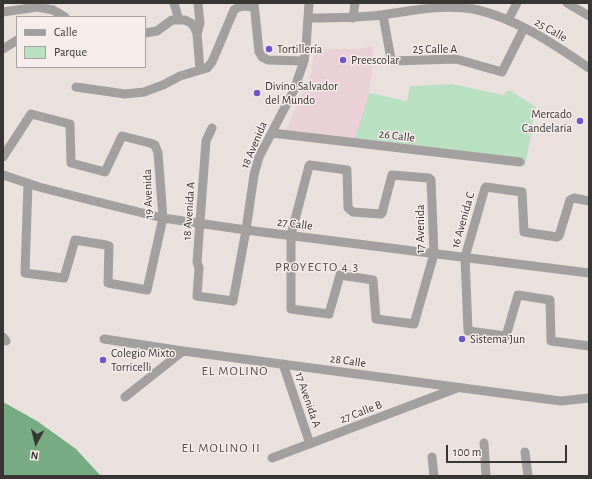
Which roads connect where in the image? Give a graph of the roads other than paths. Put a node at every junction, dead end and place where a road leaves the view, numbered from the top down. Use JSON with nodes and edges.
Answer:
{"nodes":[{"id":1,"x":174,"y":3,"type":"edge"},
{"id":2,"x":198,"y":3,"type":"edge"},
{"id":3,"x":309,"y":3,"type":"edge"},
{"id":4,"x":355,"y":3,"type":"edge"},
{"id":5,"x":517,"y":3,"type":"edge"},
{"id":6,"x":567,"y":3,"type":"edge"},
{"id":7,"x":254,"y":5,"type":"edge"},
{"id":8,"x":425,"y":6,"type":"edge"},
{"id":9,"x":472,"y":6,"type":"edge"},
{"id":10,"x":3,"y":12,"type":"edge"},
{"id":11,"x":383,"y":15,"type":"junction"},
{"id":12,"x":63,"y":16,"type":"edge"},
{"id":13,"x":589,"y":16,"type":"edge"},
{"id":14,"x":308,"y":18,"type":"junction"},
{"id":15,"x":353,"y":18,"type":"junction"},
{"id":16,"x":179,"y":20,"type":"junction"},
{"id":17,"x":508,"y":20,"type":"junction"},
{"id":18,"x":524,"y":28,"type":"junction"},
{"id":19,"x":146,"y":33,"type":"edge"},
{"id":20,"x":197,"y":34,"type":"junction"},
{"id":21,"x":16,"y":41,"type":"edge"},
{"id":22,"x":3,"y":49,"type":"edge"},
{"id":23,"x":304,"y":61,"type":"junction"},
{"id":24,"x":589,"y":68,"type":"edge"},
{"id":25,"x":200,"y":69,"type":"junction"},
{"id":26,"x":76,"y":87,"type":"dead end"},
{"id":27,"x":212,"y":128,"type":"dead end"},
{"id":28,"x":272,"y":133,"type":"junction"},
{"id":29,"x":3,"y":157,"type":"edge"},
{"id":30,"x":520,"y":162,"type":"dead end"},
{"id":31,"x":3,"y":175,"type":"edge"},
{"id":32,"x":28,"y":183,"type":"junction"},
{"id":33,"x":589,"y":201,"type":"edge"},
{"id":34,"x":163,"y":218,"type":"junction"},
{"id":35,"x":200,"y":223,"type":"junction"},
{"id":36,"x":246,"y":230,"type":"junction"},
{"id":37,"x":291,"y":235,"type":"junction"},
{"id":38,"x":434,"y":254,"type":"junction"},
{"id":39,"x":465,"y":257,"type":"junction"},
{"id":40,"x":589,"y":273,"type":"edge"},
{"id":41,"x":233,"y":301,"type":"joint"},
{"id":42,"x":104,"y":339,"type":"dead end"},
{"id":43,"x":589,"y":346,"type":"edge"},
{"id":44,"x":183,"y":351,"type":"junction"},
{"id":45,"x":283,"y":364,"type":"junction"},
{"id":46,"x":458,"y":388,"type":"junction"},
{"id":47,"x":125,"y":397,"type":"dead end"},
{"id":48,"x":589,"y":398,"type":"edge"},
{"id":49,"x":310,"y":444,"type":"junction"},
{"id":50,"x":484,"y":444,"type":"dead end"},
{"id":51,"x":525,"y":452,"type":"dead end"},
{"id":52,"x":432,"y":457,"type":"dead end"},
{"id":53,"x":272,"y":458,"type":"dead end"},
{"id":54,"x":434,"y":476,"type":"edge"},
{"id":55,"x":486,"y":476,"type":"edge"},
{"id":56,"x":528,"y":476,"type":"edge"}],
"edges":[{"from":1,"to":16,"type":"street"},
{"from":2,"to":20,"type":"street"},
{"from":3,"to":14,"type":"street","name":"18 Avenida"},
{"from":4,"to":15,"type":"street"},
{"from":5,"to":17,"type":"street"},
{"from":6,"to":13,"type":"street"},
{"from":7,"to":23,"type":"street"},
{"from":7,"to":25,"type":"street"},
{"from":8,"to":9,"type":"street","name":"25 Calle"},
{"from":8,"to":11,"type":"street","name":"25 Calle"},
{"from":9,"to":17,"type":"street","name":"25 Calle"},
{"from":10,"to":12,"type":"street"},
{"from":11,"to":15,"type":"street","name":"25 Calle"},
{"from":11,"to":18,"type":"street","name":"25 Calle A"},
{"from":14,"to":15,"type":"street","name":"25 Calle"},
{"from":14,"to":23,"type":"street","name":"18 Avenida"},
{"from":16,"to":19,"type":"street"},
{"from":16,"to":20,"type":"street"},
{"from":17,"to":18,"type":"street","name":"25 Calle"},
{"from":18,"to":24,"type":"street","name":"25 Calle"},
{"from":20,"to":25,"type":"street"},
{"from":21,"to":22,"type":"street"},
{"from":23,"to":28,"type":"street","name":"18 Avenida"},
{"from":25,"to":26,"type":"street"},
{"from":27,"to":35,"type":"street","name":"18 Avenida A"},
{"from":28,"to":30,"type":"street","name":"26 Calle"},
{"from":28,"to":36,"type":"street","name":"18 Avenida"},
{"from":29,"to":34,"type":"street","name":"19 Avenida"},
{"from":31,"to":32,"type":"street","name":"27 Calle"},
{"from":32,"to":34,"type":"street","name":"27 Calle"},
{"from":32,"to":34,"type":"street","name":"19 Avenida"},
{"from":33,"to":39,"type":"street","name":"16 Avenida C"},
{"from":34,"to":35,"type":"street","name":"27 Calle"},
{"from":35,"to":36,"type":"street","name":"27 Calle"},
{"from":35,"to":41,"type":"street","name":"18 Avenida A"},
{"from":36,"to":37,"type":"street","name":"27 Calle"},
{"from":36,"to":41,"type":"street","name":"18 Avenida"},
{"from":37,"to":38,"type":"street","name":"27 Calle"},
{"from":37,"to":38,"type":"street","name":"17 Avenida"},
{"from":37,"to":38,"type":"street","name":"17 Avenida"},
{"from":38,"to":39,"type":"street","name":"27 Calle"},
{"from":39,"to":40,"type":"street","name":"27 Calle"},
{"from":39,"to":43,"type":"street","name":"16 Avenida C"},
{"from":42,"to":44,"type":"street","name":"28 Calle"},
{"from":44,"to":45,"type":"street","name":"28 Calle"},
{"from":44,"to":47,"type":"street"},
{"from":45,"to":46,"type":"street","name":"28 Calle"},
{"from":45,"to":49,"type":"street","name":"17 Avenida A"},
{"from":46,"to":48,"type":"street","name":"28 Calle"},
{"from":46,"to":49,"type":"street","name":"27 Calle B"},
{"from":49,"to":53,"type":"street","name":"27 Calle B"},
{"from":50,"to":55,"type":"street"},
{"from":51,"to":56,"type":"street"},
{"from":52,"to":54,"type":"street"}]}
